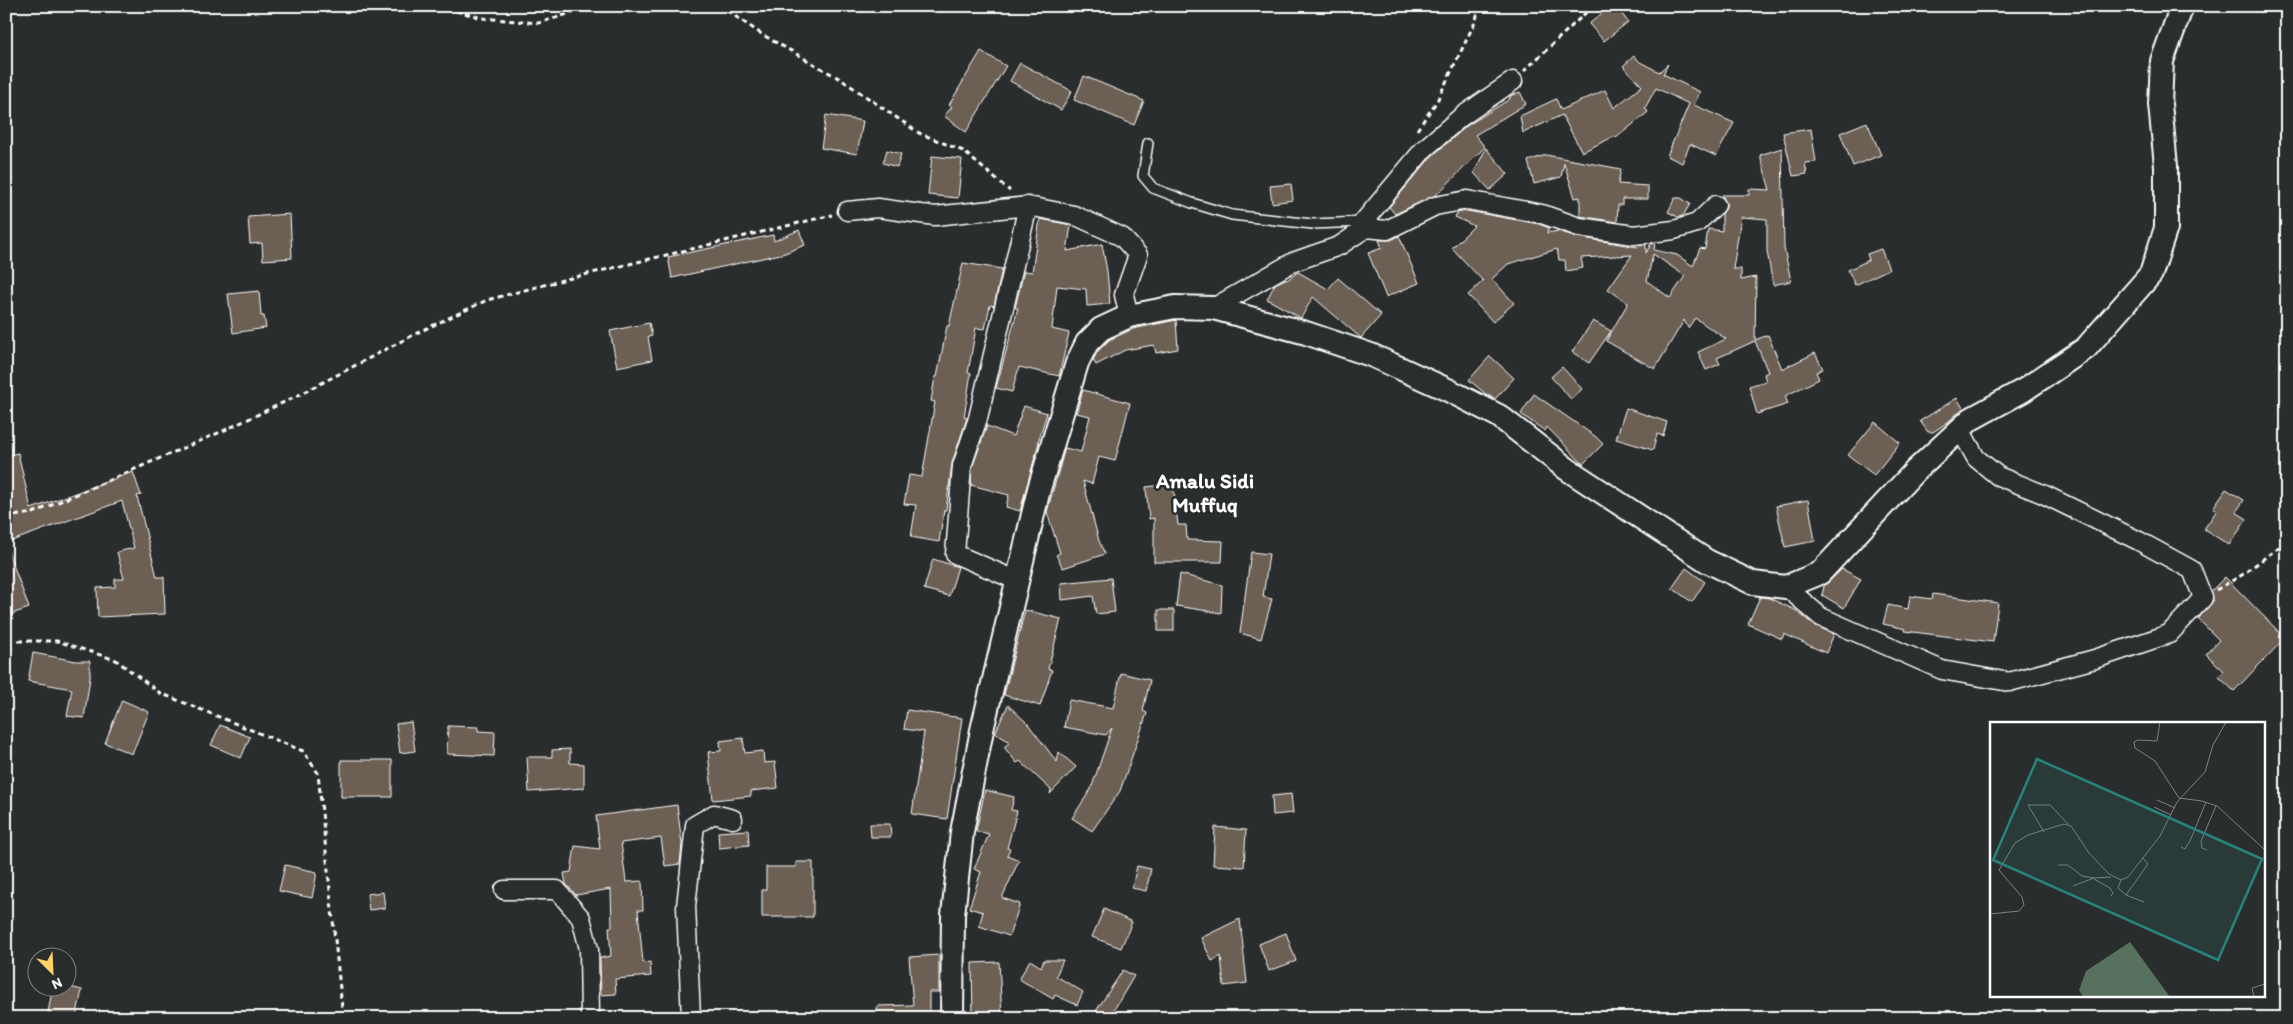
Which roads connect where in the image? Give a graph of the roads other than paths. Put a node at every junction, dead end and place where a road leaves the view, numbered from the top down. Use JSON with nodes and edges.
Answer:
{"nodes":[{"id":1,"x":2182,"y":6,"type":"edge"},
{"id":2,"x":1513,"y":81,"type":"road end"},
{"id":3,"x":1148,"y":143,"type":"dead end"},
{"id":4,"x":1716,"y":205,"type":"dead end"},
{"id":5,"x":1028,"y":206,"type":"junction"},
{"id":6,"x":847,"y":211,"type":"road end"},
{"id":7,"x":1364,"y":225,"type":"junction"},
{"id":8,"x":1213,"y":308,"type":"junction"},
{"id":9,"x":1129,"y":316,"type":"junction"},
{"id":10,"x":1960,"y":429,"type":"junction"},
{"id":11,"x":1018,"y":581,"type":"junction"},
{"id":12,"x":1786,"y":587,"type":"junction"},
{"id":13,"x":733,"y":819,"type":"dead end"},
{"id":14,"x":504,"y":890,"type":"dead end"},
{"id":15,"x":590,"y":1018,"type":"edge"},
{"id":16,"x":691,"y":1018,"type":"edge"},
{"id":17,"x":952,"y":1018,"type":"edge"}],
"edges":[{"from":1,"to":10,"type":"street"},
{"from":2,"to":7,"type":"street"},
{"from":3,"to":7,"type":"lane"},
{"from":4,"to":7,"type":"street"},
{"from":5,"to":6,"type":"street"},
{"from":5,"to":9,"type":"street"},
{"from":5,"to":11,"type":"street"},
{"from":7,"to":8,"type":"street"},
{"from":8,"to":9,"type":"street"},
{"from":8,"to":12,"type":"street"},
{"from":9,"to":11,"type":"street"},
{"from":10,"to":12,"type":"street"},
{"from":10,"to":12,"type":"street"},
{"from":11,"to":17,"type":"street"},
{"from":13,"to":16,"type":"street"},
{"from":14,"to":15,"type":"street"}]}
